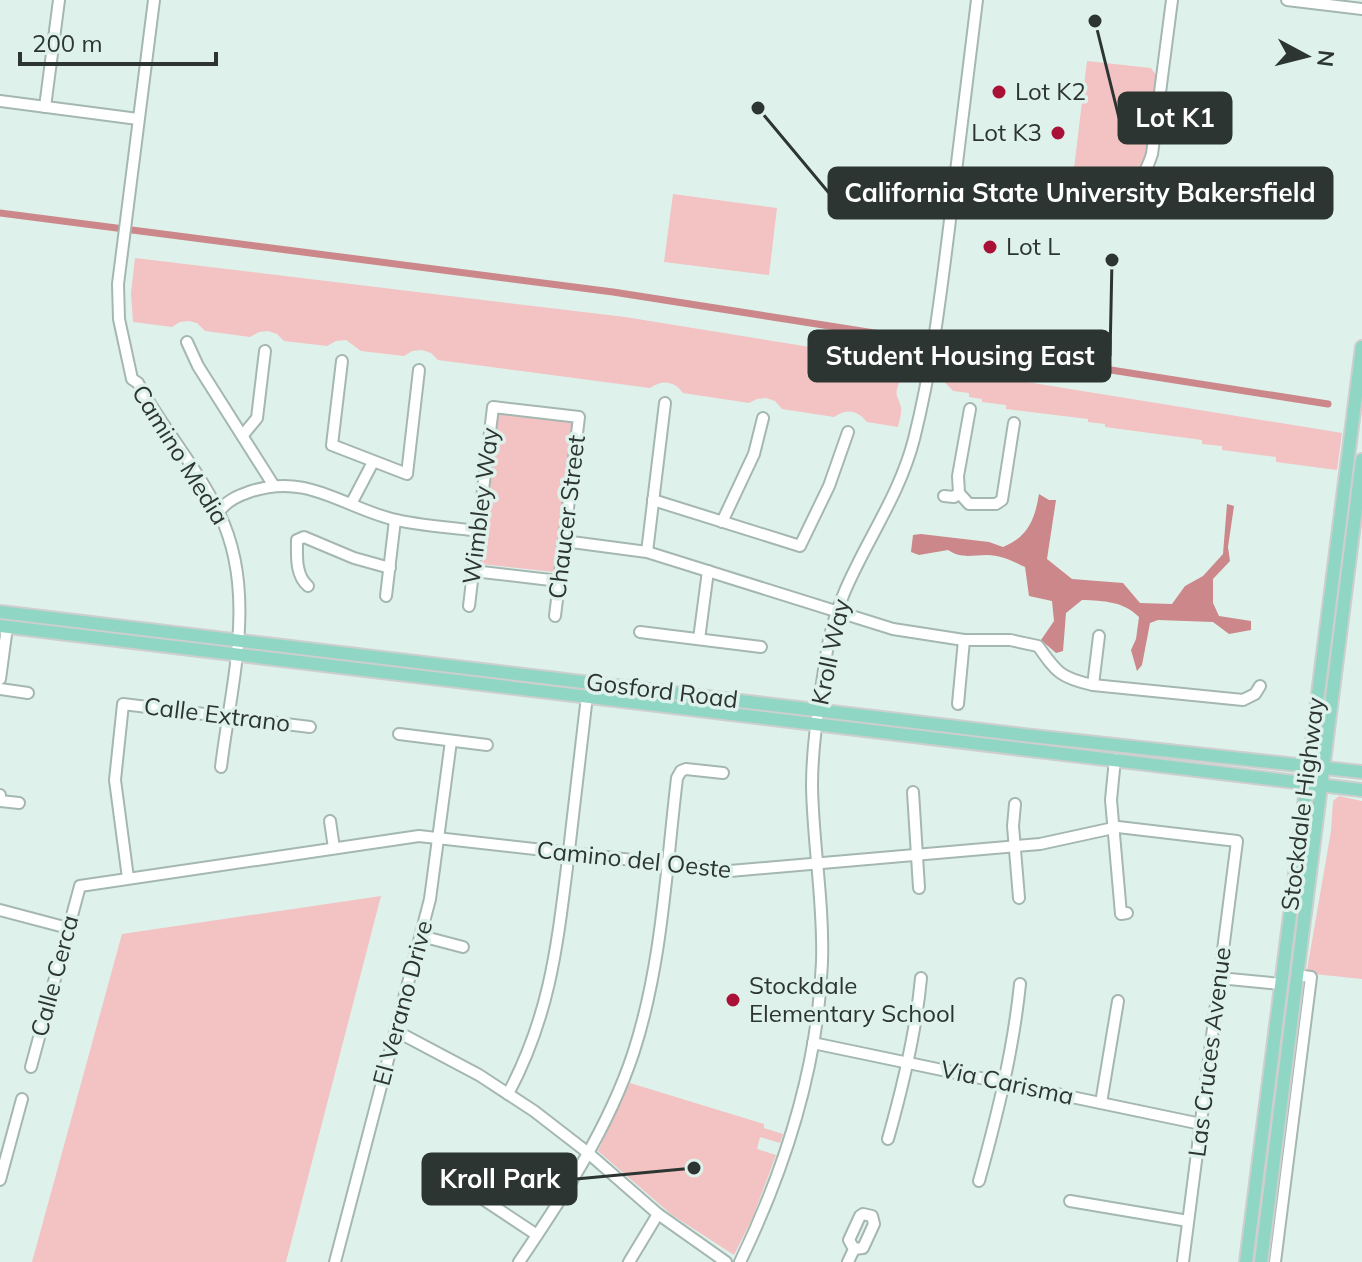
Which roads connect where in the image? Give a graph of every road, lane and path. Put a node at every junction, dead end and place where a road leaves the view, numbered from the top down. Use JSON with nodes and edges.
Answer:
{"nodes":[{"id":1,"x":59,"y":0,"type":"edge"},
{"id":2,"x":154,"y":0,"type":"edge"},
{"id":3,"x":977,"y":0,"type":"edge"},
{"id":4,"x":1172,"y":0,"type":"edge"},
{"id":5,"x":1287,"y":0,"type":"edge"},
{"id":6,"x":1362,"y":9,"type":"edge"},
{"id":7,"x":0,"y":101,"type":"edge"},
{"id":8,"x":45,"y":107,"type":"junction"},
{"id":9,"x":138,"y":119,"type":"junction"},
{"id":10,"x":955,"y":184,"type":"junction"},
{"id":11,"x":187,"y":342,"type":"dead end"},
{"id":12,"x":1362,"y":347,"type":"edge"},
{"id":13,"x":265,"y":351,"type":"dead end"},
{"id":14,"x":342,"y":361,"type":"dead end"},
{"id":15,"x":419,"y":370,"type":"dead end"},
{"id":16,"x":665,"y":403,"type":"dead end"},
{"id":17,"x":493,"y":407,"type":"joint"},
{"id":18,"x":970,"y":409,"type":"dead end"},
{"id":19,"x":763,"y":418,"type":"dead end"},
{"id":20,"x":1014,"y":423,"type":"dead end"},
{"id":21,"x":848,"y":432,"type":"dead end"},
{"id":22,"x":243,"y":435,"type":"junction"},
{"id":23,"x":1362,"y":460,"type":"edge"},
{"id":24,"x":373,"y":462,"type":"junction"},
{"id":25,"x":274,"y":486,"type":"junction"},
{"id":26,"x":959,"y":493,"type":"junction"},
{"id":27,"x":944,"y":496,"type":"dead end"},
{"id":28,"x":653,"y":500,"type":"junction"},
{"id":29,"x":351,"y":504,"type":"junction"},
{"id":30,"x":219,"y":512,"type":"junction"},
{"id":31,"x":395,"y":520,"type":"junction"},
{"id":32,"x":722,"y":522,"type":"junction"},
{"id":33,"x":478,"y":531,"type":"junction"},
{"id":34,"x":564,"y":541,"type":"junction"},
{"id":35,"x":647,"y":552,"type":"junction"},
{"id":36,"x":390,"y":568,"type":"junction"},
{"id":37,"x":473,"y":571,"type":"junction"},
{"id":38,"x":708,"y":571,"type":"junction"},
{"id":39,"x":559,"y":581,"type":"junction"},
{"id":40,"x":308,"y":586,"type":"dead end"},
{"id":41,"x":386,"y":596,"type":"dead end"},
{"id":42,"x":469,"y":606,"type":"dead end"},
{"id":43,"x":836,"y":611,"type":"junction"},
{"id":44,"x":0,"y":612,"type":"edge"},
{"id":45,"x":555,"y":616,"type":"dead end"},
{"id":46,"x":4,"y":626,"type":"edge"},
{"id":47,"x":640,"y":632,"type":"dead end"},
{"id":48,"x":1099,"y":636,"type":"dead end"},
{"id":49,"x":699,"y":639,"type":"junction"},
{"id":50,"x":964,"y":640,"type":"junction"},
{"id":51,"x":236,"y":647,"type":"junction"},
{"id":52,"x":761,"y":647,"type":"dead end"},
{"id":53,"x":0,"y":679,"type":"edge"},
{"id":54,"x":1093,"y":685,"type":"junction"},
{"id":55,"x":1260,"y":686,"type":"dead end"},
{"id":56,"x":0,"y":689,"type":"edge"},
{"id":57,"x":28,"y":693,"type":"dead end"},
{"id":58,"x":587,"y":696,"type":"junction"},
{"id":59,"x":958,"y":704,"type":"dead end"},
{"id":60,"x":227,"y":717,"type":"junction"},
{"id":61,"x":818,"y":717,"type":"junction"},
{"id":62,"x":310,"y":727,"type":"dead end"},
{"id":63,"x":399,"y":734,"type":"dead end"},
{"id":64,"x":451,"y":741,"type":"junction"},
{"id":65,"x":487,"y":745,"type":"dead end"},
{"id":66,"x":1115,"y":759,"type":"junction"},
{"id":67,"x":1308,"y":765,"type":"junction"},
{"id":68,"x":221,"y":767,"type":"dead end"},
{"id":69,"x":1325,"y":767,"type":"junction"},
{"id":70,"x":1362,"y":772,"type":"edge"},
{"id":71,"x":723,"y":773,"type":"dead end"},
{"id":72,"x":1306,"y":782,"type":"junction"},
{"id":73,"x":1322,"y":785,"type":"junction"},
{"id":74,"x":1362,"y":790,"type":"edge"},
{"id":75,"x":913,"y":792,"type":"dead end"},
{"id":76,"x":0,"y":795,"type":"edge"},
{"id":77,"x":19,"y":803,"type":"dead end"},
{"id":78,"x":1015,"y":804,"type":"dead end"},
{"id":79,"x":330,"y":821,"type":"dead end"},
{"id":80,"x":1113,"y":828,"type":"junction"},
{"id":81,"x":440,"y":838,"type":"junction"},
{"id":82,"x":1237,"y":841,"type":"joint"},
{"id":83,"x":1014,"y":846,"type":"junction"},
{"id":84,"x":334,"y":848,"type":"junction"},
{"id":85,"x":568,"y":854,"type":"junction"},
{"id":86,"x":916,"y":855,"type":"junction"},
{"id":87,"x":818,"y":865,"type":"junction"},
{"id":88,"x":666,"y":866,"type":"junction"},
{"id":89,"x":128,"y":878,"type":"junction"},
{"id":90,"x":80,"y":886,"type":"joint"},
{"id":91,"x":919,"y":888,"type":"dead end"},
{"id":92,"x":1019,"y":898,"type":"dead end"},
{"id":93,"x":0,"y":910,"type":"edge"},
{"id":94,"x":1127,"y":913,"type":"dead end"},
{"id":95,"x":68,"y":928,"type":"junction"},
{"id":96,"x":421,"y":936,"type":"junction"},
{"id":97,"x":463,"y":947,"type":"dead end"},
{"id":98,"x":1296,"y":975,"type":"junction"},
{"id":99,"x":921,"y":978,"type":"dead end"},
{"id":100,"x":1219,"y":978,"type":"junction"},
{"id":101,"x":1020,"y":984,"type":"dead end"},
{"id":102,"x":1281,"y":984,"type":"junction"},
{"id":103,"x":1118,"y":1001,"type":"dead end"},
{"id":104,"x":396,"y":1031,"type":"junction"},
{"id":105,"x":813,"y":1043,"type":"junction"},
{"id":106,"x":908,"y":1062,"type":"junction"},
{"id":107,"x":1285,"y":1065,"type":"junction"},
{"id":108,"x":31,"y":1067,"type":"dead end"},
{"id":109,"x":1005,"y":1083,"type":"junction"},
{"id":110,"x":508,"y":1094,"type":"junction"},
{"id":111,"x":22,"y":1099,"type":"dead end"},
{"id":112,"x":1101,"y":1103,"type":"junction"},
{"id":113,"x":1201,"y":1124,"type":"junction"},
{"id":114,"x":888,"y":1139,"type":"dead end"},
{"id":115,"x":587,"y":1152,"type":"junction"},
{"id":116,"x":0,"y":1180,"type":"edge"},
{"id":117,"x":454,"y":1180,"type":"dead end"},
{"id":118,"x":979,"y":1181,"type":"dead end"},
{"id":119,"x":1070,"y":1201,"type":"dead end"},
{"id":120,"x":1253,"y":1206,"type":"junction"},
{"id":121,"x":658,"y":1214,"type":"junction"},
{"id":122,"x":1188,"y":1221,"type":"junction"},
{"id":123,"x":537,"y":1235,"type":"junction"},
{"id":124,"x":854,"y":1249,"type":"dead end"},
{"id":125,"x":335,"y":1262,"type":"edge"},
{"id":126,"x":519,"y":1262,"type":"edge"},
{"id":127,"x":629,"y":1262,"type":"edge"},
{"id":128,"x":726,"y":1262,"type":"edge"},
{"id":129,"x":740,"y":1262,"type":"edge"},
{"id":130,"x":848,"y":1262,"type":"edge"},
{"id":131,"x":1183,"y":1262,"type":"edge"},
{"id":132,"x":1246,"y":1262,"type":"edge"},
{"id":133,"x":1253,"y":1262,"type":"edge"},
{"id":134,"x":1261,"y":1262,"type":"edge"},
{"id":135,"x":1275,"y":1262,"type":"edge"}],
"edges":[{"from":1,"to":8,"type":"street"},
{"from":2,"to":9,"type":"street","name":"Camino Media"},
{"from":3,"to":10,"type":"street","name":"Kroll Way"},
{"from":4,"to":10,"type":"street"},
{"from":5,"to":6,"type":"street"},
{"from":7,"to":8,"type":"street"},
{"from":8,"to":9,"type":"street"},
{"from":9,"to":30,"type":"street","name":"Camino Media"},
{"from":10,"to":43,"type":"street","name":"Kroll Way"},
{"from":11,"to":22,"type":"street"},
{"from":12,"to":67,"type":"main road","name":"Stockdale Highway"},
{"from":13,"to":22,"type":"street"},
{"from":14,"to":24,"type":"street"},
{"from":15,"to":24,"type":"street"},
{"from":16,"to":28,"type":"street"},
{"from":17,"to":33,"type":"street","name":"Wimbley Way"},
{"from":17,"to":34,"type":"street","name":"Chaucer Street"},
{"from":18,"to":26,"type":"street"},
{"from":19,"to":32,"type":"street"},
{"from":20,"to":26,"type":"street"},
{"from":21,"to":32,"type":"street"},
{"from":22,"to":25,"type":"street"},
{"from":23,"to":69,"type":"main road","name":"Stockdale Highway"},
{"from":24,"to":29,"type":"street"},
{"from":25,"to":29,"type":"street"},
{"from":25,"to":30,"type":"street"},
{"from":26,"to":27,"type":"street"},
{"from":28,"to":32,"type":"street"},
{"from":28,"to":35,"type":"street"},
{"from":29,"to":31,"type":"street"},
{"from":30,"to":51,"type":"street","name":"Camino Media"},
{"from":31,"to":33,"type":"street"},
{"from":31,"to":36,"type":"street"},
{"from":33,"to":37,"type":"street","name":"Wimbley Way"},
{"from":34,"to":35,"type":"street"},
{"from":34,"to":39,"type":"street","name":"Chaucer Street"},
{"from":35,"to":38,"type":"street"},
{"from":36,"to":40,"type":"street"},
{"from":36,"to":41,"type":"street"},
{"from":37,"to":39,"type":"street"},
{"from":37,"to":42,"type":"street","name":"Wimbley Way"},
{"from":38,"to":43,"type":"street"},
{"from":38,"to":49,"type":"street"},
{"from":39,"to":45,"type":"street","name":"Chaucer Street"},
{"from":43,"to":50,"type":"street"},
{"from":43,"to":61,"type":"street","name":"Kroll Way"},
{"from":44,"to":51,"type":"main road","name":"Gosford Road"},
{"from":46,"to":51,"type":"main road","name":"Gosford Road"},
{"from":46,"to":53,"type":"street"},
{"from":47,"to":49,"type":"street"},
{"from":48,"to":54,"type":"street"},
{"from":49,"to":52,"type":"street"},
{"from":50,"to":54,"type":"street"},
{"from":50,"to":59,"type":"street"},
{"from":51,"to":58,"type":"main road","name":"Gosford Road"},
{"from":51,"to":60,"type":"street","name":"Camino Media"},
{"from":51,"to":61,"type":"main road","name":"Gosford Road"},
{"from":54,"to":55,"type":"street"},
{"from":56,"to":57,"type":"street"},
{"from":58,"to":61,"type":"main road","name":"Gosford Road"},
{"from":58,"to":85,"type":"street"},
{"from":60,"to":62,"type":"street","name":"Calle Extrano"},
{"from":60,"to":68,"type":"street","name":"Camino Media"},
{"from":60,"to":89,"type":"street","name":"Calle Extrano"},
{"from":61,"to":66,"type":"main road","name":"Gosford Road"},
{"from":61,"to":67,"type":"main road","name":"Gosford Road"},
{"from":61,"to":87,"type":"street","name":"Kroll Way"},
{"from":63,"to":64,"type":"street"},
{"from":64,"to":65,"type":"street"},
{"from":64,"to":81,"type":"street","name":"El Verano Drive"},
{"from":66,"to":72,"type":"main road","name":"Gosford Road"},
{"from":66,"to":80,"type":"street"},
{"from":67,"to":69,"type":"main road","name":"Gosford Road"},
{"from":67,"to":72,"type":"main road","name":"Stockdale Highway"},
{"from":69,"to":70,"type":"main road","name":"Gosford Road"},
{"from":69,"to":73,"type":"main road","name":"Stockdale Highway"},
{"from":71,"to":88,"type":"street"},
{"from":72,"to":73,"type":"main road","name":"Gosford Road"},
{"from":72,"to":102,"type":"main road","name":"Stockdale Highway"},
{"from":73,"to":74,"type":"main road","name":"Gosford Road"},
{"from":73,"to":98,"type":"main road","name":"Stockdale Highway"},
{"from":75,"to":86,"type":"street"},
{"from":76,"to":77,"type":"street"},
{"from":78,"to":83,"type":"street"},
{"from":79,"to":84,"type":"street"},
{"from":80,"to":82,"type":"street","name":"Camino del Oeste"},
{"from":80,"to":83,"type":"street","name":"Camino del Oeste"},
{"from":80,"to":94,"type":"street"},
{"from":81,"to":84,"type":"street","name":"Camino del Oeste"},
{"from":81,"to":85,"type":"street","name":"Camino del Oeste"},
{"from":81,"to":96,"type":"street","name":"El Verano Drive"},
{"from":82,"to":100,"type":"street","name":"Las Cruces Avenue"},
{"from":83,"to":86,"type":"street","name":"Camino del Oeste"},
{"from":83,"to":92,"type":"street"},
{"from":84,"to":89,"type":"street","name":"Camino del Oeste"},
{"from":85,"to":88,"type":"street","name":"Camino del Oeste"},
{"from":85,"to":110,"type":"street"},
{"from":86,"to":87,"type":"street","name":"Camino del Oeste"},
{"from":86,"to":91,"type":"street"},
{"from":87,"to":88,"type":"street","name":"Camino del Oeste"},
{"from":87,"to":105,"type":"street","name":"Kroll Way"},
{"from":88,"to":115,"type":"street"},
{"from":89,"to":90,"type":"street","name":"Camino del Oeste"},
{"from":90,"to":95,"type":"street","name":"Calle Cerca"},
{"from":93,"to":95,"type":"street"},
{"from":95,"to":108,"type":"street","name":"Calle Cerca"},
{"from":96,"to":97,"type":"street"},
{"from":96,"to":104,"type":"street","name":"El Verano Drive"},
{"from":98,"to":107,"type":"main road","name":"Stockdale Highway"},
{"from":98,"to":135,"type":"street"},
{"from":99,"to":106,"type":"street"},
{"from":100,"to":102,"type":"street"},
{"from":100,"to":113,"type":"street","name":"Las Cruces Avenue"},
{"from":101,"to":109,"type":"street"},
{"from":102,"to":107,"type":"main road"},
{"from":102,"to":120,"type":"main road","name":"Stockdale Highway"},
{"from":103,"to":112,"type":"street"},
{"from":104,"to":110,"type":"street"},
{"from":104,"to":125,"type":"street","name":"El Verano Drive"},
{"from":105,"to":106,"type":"street","name":"Via Carisma"},
{"from":105,"to":129,"type":"street","name":"Kroll Way"},
{"from":106,"to":109,"type":"street","name":"Via Carisma"},
{"from":106,"to":114,"type":"street"},
{"from":107,"to":134,"type":"main road","name":"Stockdale Highway"},
{"from":109,"to":112,"type":"street","name":"Via Carisma"},
{"from":109,"to":118,"type":"street"},
{"from":110,"to":115,"type":"street"},
{"from":111,"to":116,"type":"street"},
{"from":112,"to":113,"type":"street","name":"Via Carisma"},
{"from":113,"to":122,"type":"street","name":"Las Cruces Avenue"},
{"from":115,"to":121,"type":"street"},
{"from":115,"to":123,"type":"street"},
{"from":117,"to":123,"type":"street"},
{"from":119,"to":122,"type":"street"},
{"from":120,"to":132,"type":"main road","name":"Stockdale Highway"},
{"from":120,"to":133,"type":"main road"},
{"from":121,"to":127,"type":"street"},
{"from":121,"to":128,"type":"street"},
{"from":122,"to":131,"type":"street","name":"Las Cruces Avenue"},
{"from":123,"to":126,"type":"street"},
{"from":124,"to":130,"type":"street"}]}
